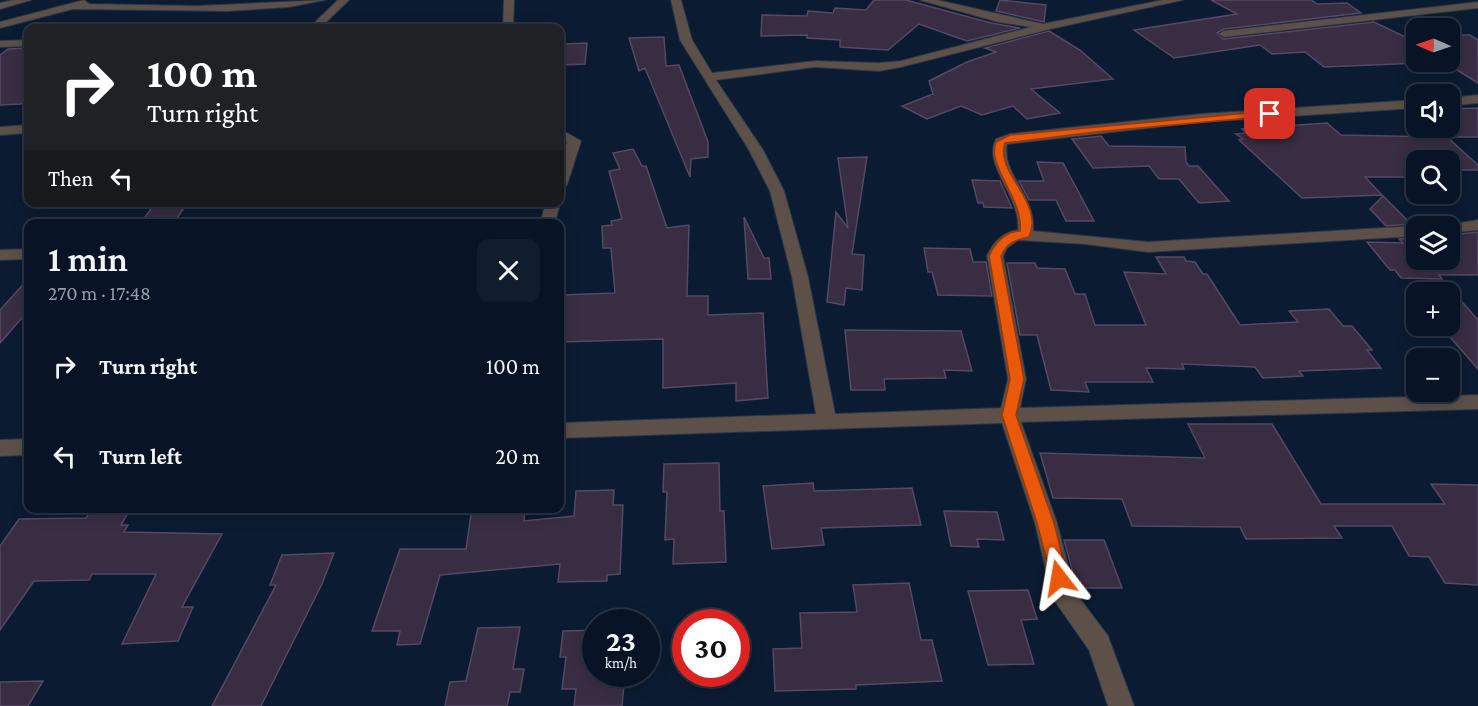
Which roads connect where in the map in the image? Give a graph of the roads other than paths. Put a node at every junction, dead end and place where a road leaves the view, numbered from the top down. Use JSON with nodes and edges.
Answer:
{"nodes":[{"id":1,"x":26,"y":0,"type":"edge"},
{"id":2,"x":94,"y":0,"type":"edge"},
{"id":3,"x":320,"y":0,"type":"edge"},
{"id":4,"x":344,"y":0,"type":"edge"},
{"id":5,"x":509,"y":0,"type":"edge"},
{"id":6,"x":676,"y":0,"type":"edge"},
{"id":7,"x":925,"y":0,"type":"edge"},
{"id":8,"x":1178,"y":0,"type":"edge"},
{"id":9,"x":1478,"y":5,"type":"edge"},
{"id":10,"x":0,"y":6,"type":"edge"},
{"id":11,"x":73,"y":6,"type":"junction"},
{"id":12,"x":318,"y":24,"type":"edge"},
{"id":13,"x":508,"y":24,"type":"edge"},
{"id":14,"x":0,"y":25,"type":"edge"},
{"id":15,"x":1049,"y":26,"type":"junction"},
{"id":16,"x":1224,"y":34,"type":"dead end"},
{"id":17,"x":24,"y":43,"type":"edge"},
{"id":18,"x":0,"y":44,"type":"edge"},
{"id":19,"x":708,"y":77,"type":"junction"},
{"id":20,"x":1478,"y":99,"type":"edge"},
{"id":21,"x":1460,"y":101,"type":"edge"},
{"id":22,"x":1406,"y":105,"type":"edge"},
{"id":23,"x":24,"y":129,"type":"edge"},
{"id":24,"x":0,"y":131,"type":"edge"},
{"id":25,"x":564,"y":135,"type":"edge"},
{"id":26,"x":564,"y":172,"type":"edge"},
{"id":27,"x":1478,"y":225,"type":"edge"},
{"id":28,"x":1460,"y":227,"type":"edge"},
{"id":29,"x":1406,"y":232,"type":"edge"},
{"id":30,"x":1025,"y":235,"type":"junction"},
{"id":31,"x":24,"y":254,"type":"edge"},
{"id":32,"x":0,"y":255,"type":"edge"},
{"id":33,"x":1478,"y":402,"type":"edge"},
{"id":34,"x":1009,"y":415,"type":"junction"},
{"id":35,"x":827,"y":421,"type":"junction"},
{"id":36,"x":564,"y":431,"type":"edge"},
{"id":37,"x":24,"y":447,"type":"edge"},
{"id":38,"x":0,"y":448,"type":"edge"},
{"id":39,"x":1121,"y":706,"type":"edge"}],
"edges":[{"from":1,"to":10,"type":"street"},
{"from":2,"to":11,"type":"street"},
{"from":3,"to":11,"type":"street"},
{"from":4,"to":12,"type":"street"},
{"from":5,"to":13,"type":"street"},
{"from":6,"to":19,"type":"street"},
{"from":7,"to":15,"type":"street"},
{"from":8,"to":15,"type":"street"},
{"from":9,"to":16,"type":"street"},
{"from":11,"to":14,"type":"street"},
{"from":15,"to":19,"type":"street"},
{"from":17,"to":18,"type":"street"},
{"from":19,"to":35,"type":"street"},
{"from":20,"to":21,"type":"street"},
{"from":22,"to":30,"type":"street"},
{"from":23,"to":24,"type":"street"},
{"from":25,"to":26,"type":"street"},
{"from":27,"to":28,"type":"street"},
{"from":29,"to":30,"type":"street"},
{"from":30,"to":34,"type":"street"},
{"from":31,"to":32,"type":"street"},
{"from":33,"to":34,"type":"street"},
{"from":34,"to":35,"type":"street"},
{"from":34,"to":39,"type":"street"},
{"from":35,"to":36,"type":"street"},
{"from":37,"to":38,"type":"street"}]}
